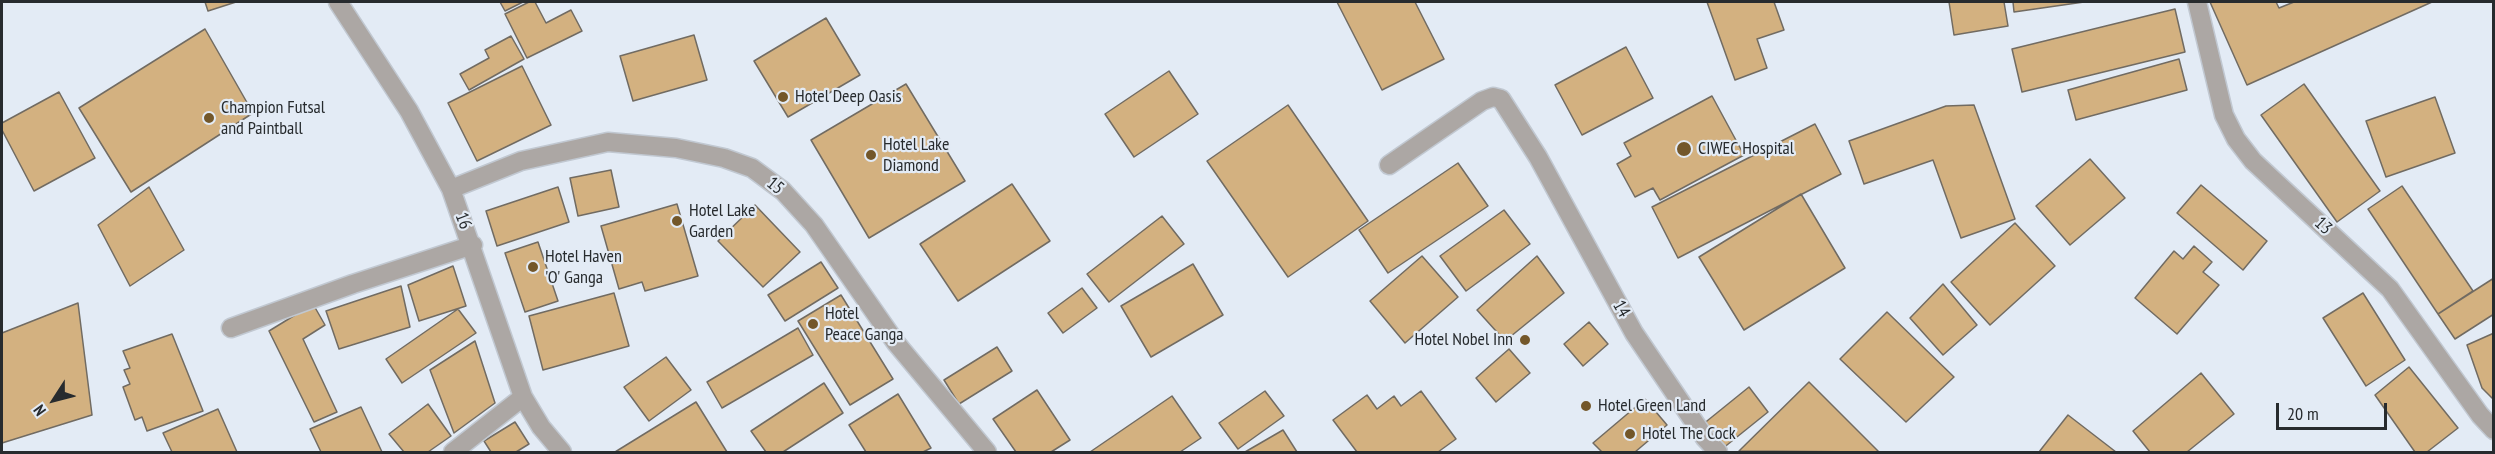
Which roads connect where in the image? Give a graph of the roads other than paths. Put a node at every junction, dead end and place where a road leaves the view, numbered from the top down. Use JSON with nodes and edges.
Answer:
{"nodes":[{"id":1,"x":338,"y":2,"type":"edge"},
{"id":2,"x":2197,"y":2,"type":"edge"},
{"id":3,"x":1389,"y":165,"type":"dead end"},
{"id":4,"x":451,"y":189,"type":"junction"},
{"id":5,"x":472,"y":245,"type":"junction"},
{"id":6,"x":231,"y":328,"type":"dead end"},
{"id":7,"x":523,"y":397,"type":"junction"},
{"id":8,"x":2493,"y":430,"type":"edge"},
{"id":9,"x":453,"y":453,"type":"edge"},
{"id":10,"x":562,"y":453,"type":"edge"},
{"id":11,"x":987,"y":453,"type":"edge"},
{"id":12,"x":1718,"y":453,"type":"edge"}],
"edges":[{"from":1,"to":4,"type":"street","name":"16","number":"16"},
{"from":2,"to":8,"type":"street","name":"13","number":"13"},
{"from":3,"to":12,"type":"street","name":"14","number":"14"},
{"from":4,"to":5,"type":"street","name":"16","number":"16"},
{"from":4,"to":11,"type":"street","name":"15","number":"15"},
{"from":5,"to":6,"type":"street"},
{"from":5,"to":7,"type":"street","name":"16","number":"16"},
{"from":7,"to":9,"type":"street"},
{"from":7,"to":10,"type":"street","name":"16","number":"16"}]}
